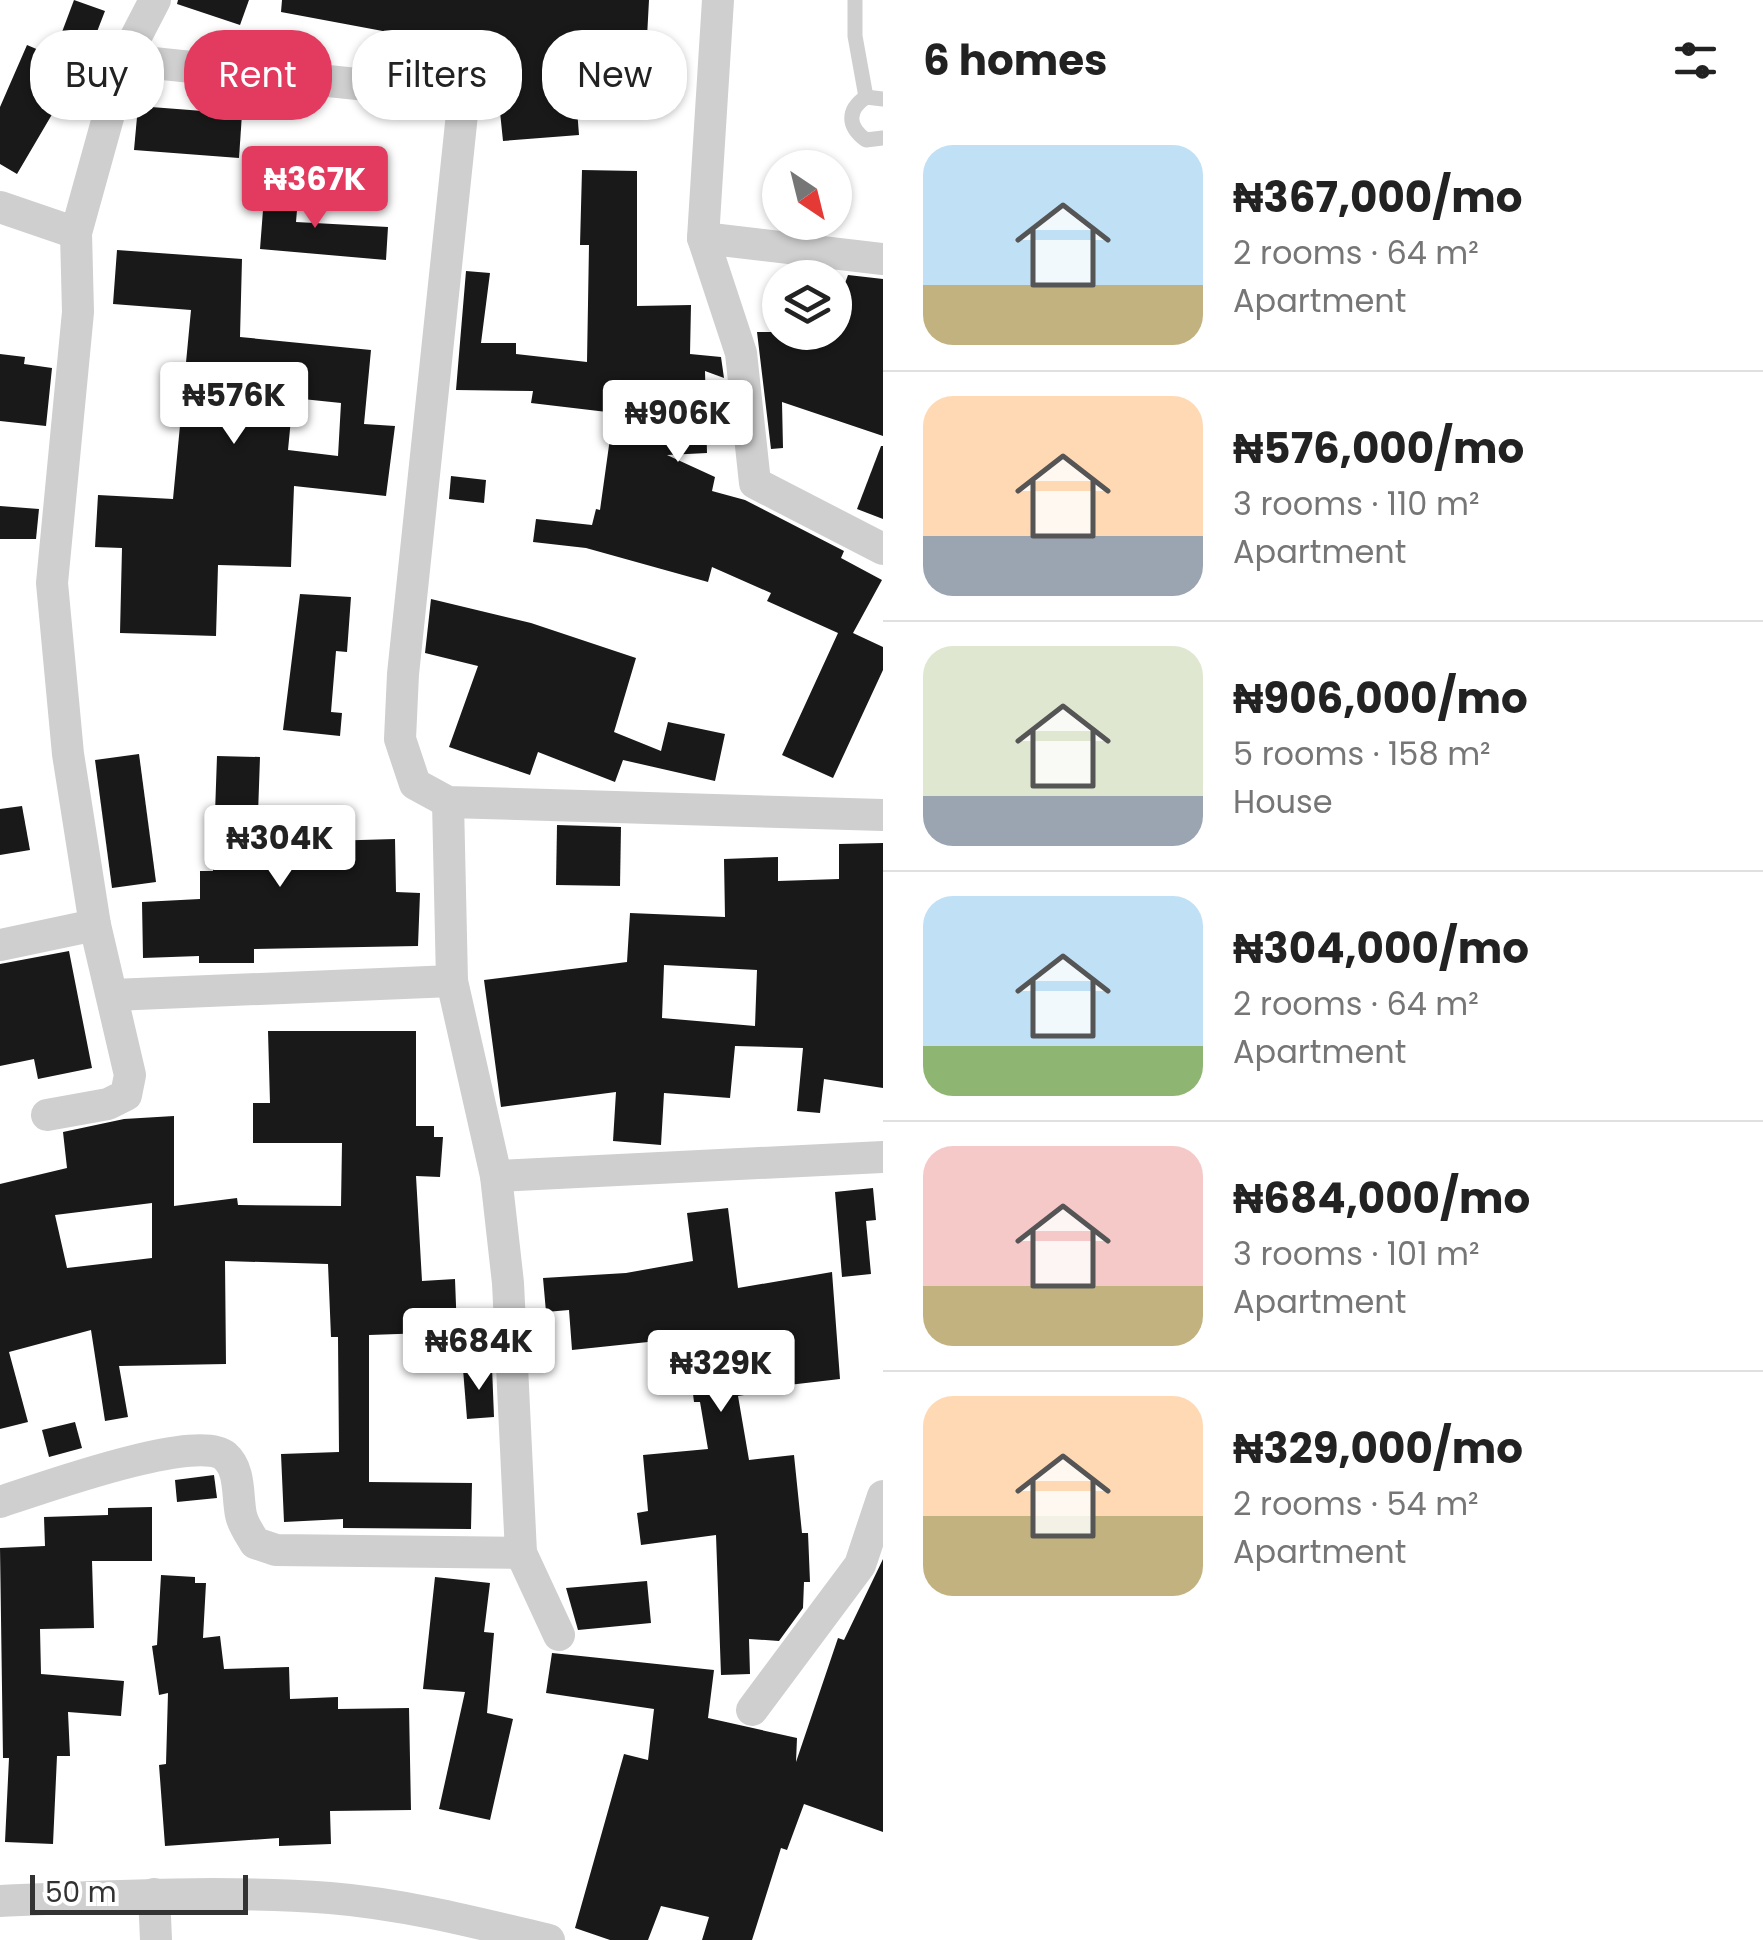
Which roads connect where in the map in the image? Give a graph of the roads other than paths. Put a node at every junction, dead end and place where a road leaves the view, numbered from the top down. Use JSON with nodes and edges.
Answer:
{"nodes":[{"id":1,"x":155,"y":0,"type":"edge"},
{"id":2,"x":718,"y":0,"type":"edge"},
{"id":3,"x":855,"y":0,"type":"edge"},
{"id":4,"x":140,"y":30,"type":"edge"},
{"id":5,"x":164,"y":64,"type":"edge"},
{"id":6,"x":874,"y":98,"type":"edge"},
{"id":7,"x":107,"y":120,"type":"edge"},
{"id":8,"x":883,"y":138,"type":"edge"},
{"id":9,"x":0,"y":207,"type":"edge"},
{"id":10,"x":76,"y":233,"type":"junction"},
{"id":11,"x":703,"y":238,"type":"junction"},
{"id":12,"x":883,"y":259,"type":"edge"},
{"id":13,"x":883,"y":550,"type":"edge"},
{"id":14,"x":448,"y":802,"type":"junction"},
{"id":15,"x":883,"y":815,"type":"edge"},
{"id":16,"x":95,"y":925,"type":"junction"},
{"id":17,"x":0,"y":945,"type":"edge"},
{"id":18,"x":452,"y":981,"type":"junction"},
{"id":19,"x":113,"y":994,"type":"junction"},
{"id":20,"x":47,"y":1116,"type":"dead end"},
{"id":21,"x":883,"y":1157,"type":"edge"},
{"id":22,"x":496,"y":1176,"type":"junction"},
{"id":23,"x":883,"y":1496,"type":"edge"},
{"id":24,"x":0,"y":1502,"type":"edge"},
{"id":25,"x":521,"y":1554,"type":"junction"},
{"id":26,"x":559,"y":1635,"type":"dead end"},
{"id":27,"x":752,"y":1710,"type":"dead end"},
{"id":28,"x":154,"y":1894,"type":"junction"},
{"id":29,"x":0,"y":1901,"type":"edge"},
{"id":30,"x":156,"y":1940,"type":"edge"},
{"id":31,"x":549,"y":1940,"type":"edge"}],
"edges":[{"from":1,"to":4,"type":"street"},
{"from":2,"to":11,"type":"street"},
{"from":3,"to":6,"type":"lane"},
{"from":5,"to":14,"type":"street"},
{"from":6,"to":8,"type":"lane"},
{"from":7,"to":10,"type":"street"},
{"from":9,"to":10,"type":"street"},
{"from":10,"to":16,"type":"street"},
{"from":11,"to":12,"type":"street"},
{"from":11,"to":13,"type":"street"},
{"from":14,"to":15,"type":"street"},
{"from":14,"to":18,"type":"street"},
{"from":16,"to":17,"type":"street"},
{"from":16,"to":19,"type":"street"},
{"from":18,"to":19,"type":"street"},
{"from":18,"to":22,"type":"street"},
{"from":19,"to":20,"type":"street"},
{"from":21,"to":22,"type":"street"},
{"from":22,"to":25,"type":"street"},
{"from":23,"to":27,"type":"street"},
{"from":24,"to":25,"type":"street"},
{"from":25,"to":26,"type":"street"},
{"from":28,"to":29,"type":"street"},
{"from":28,"to":30,"type":"street"},
{"from":28,"to":31,"type":"street"}]}
